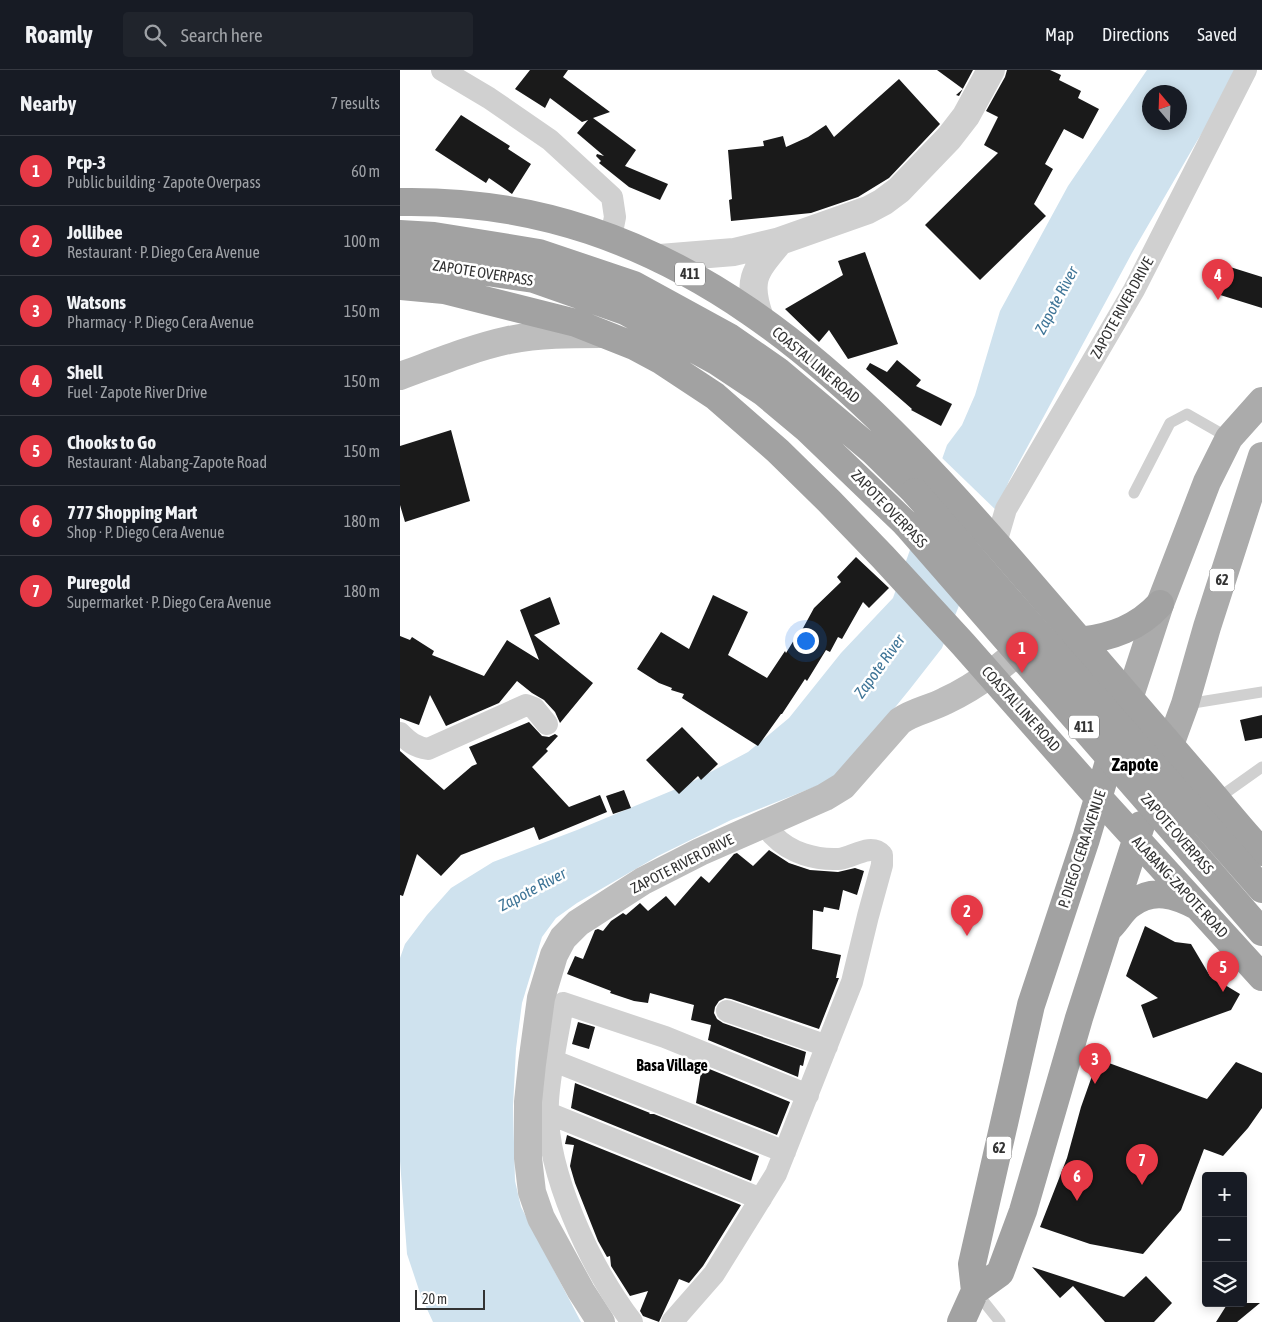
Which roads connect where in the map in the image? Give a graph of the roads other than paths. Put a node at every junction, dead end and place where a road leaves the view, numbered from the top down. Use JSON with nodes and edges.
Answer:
{"nodes":[{"id":1,"x":442,"y":70,"type":"edge"},
{"id":2,"x":991,"y":70,"type":"edge"},
{"id":3,"x":1246,"y":70,"type":"edge"},
{"id":4,"x":400,"y":202,"type":"edge"},
{"id":5,"x":400,"y":234,"type":"edge"},
{"id":6,"x":611,"y":237,"type":"junction"},
{"id":7,"x":780,"y":241,"type":"junction"},
{"id":8,"x":660,"y":258,"type":"junction"},
{"id":9,"x":400,"y":262,"type":"edge"},
{"id":10,"x":400,"y":286,"type":"edge"},
{"id":11,"x":760,"y":318,"type":"junction"},
{"id":12,"x":607,"y":334,"type":"junction"},
{"id":13,"x":400,"y":376,"type":"edge"},
{"id":14,"x":1262,"y":401,"type":"edge"},
{"id":15,"x":1229,"y":438,"type":"junction"},
{"id":16,"x":1262,"y":456,"type":"edge"},
{"id":17,"x":1134,"y":493,"type":"dead end"},
{"id":18,"x":993,"y":540,"type":"junction"},
{"id":19,"x":1160,"y":604,"type":"junction"},
{"id":20,"x":1059,"y":617,"type":"junction"},
{"id":21,"x":1089,"y":650,"type":"junction"},
{"id":22,"x":990,"y":675,"type":"junction"},
{"id":23,"x":1262,"y":692,"type":"edge"},
{"id":24,"x":1129,"y":698,"type":"junction"},
{"id":25,"x":1185,"y":704,"type":"junction"},
{"id":26,"x":1024,"y":713,"type":"junction"},
{"id":27,"x":547,"y":724,"type":"dead end"},
{"id":28,"x":400,"y":733,"type":"edge"},
{"id":29,"x":1170,"y":745,"type":"junction"},
{"id":30,"x":1262,"y":767,"type":"edge"},
{"id":31,"x":1098,"y":797,"type":"junction"},
{"id":32,"x":1217,"y":799,"type":"junction"},
{"id":33,"x":766,"y":823,"type":"junction"},
{"id":34,"x":1238,"y":826,"type":"junction"},
{"id":35,"x":1136,"y":839,"type":"junction"},
{"id":36,"x":1262,"y":852,"type":"edge"},
{"id":37,"x":1171,"y":875,"type":"junction"},
{"id":38,"x":1262,"y":889,"type":"edge"},
{"id":39,"x":1200,"y":907,"type":"junction"},
{"id":40,"x":1107,"y":930,"type":"junction"},
{"id":41,"x":1262,"y":932,"type":"edge"},
{"id":42,"x":1262,"y":976,"type":"edge"},
{"id":43,"x":727,"y":1010,"type":"dead end"},
{"id":44,"x":827,"y":1046,"type":"junction"},
{"id":45,"x":554,"y":1061,"type":"junction"},
{"id":46,"x":808,"y":1095,"type":"junction"},
{"id":47,"x":548,"y":1113,"type":"junction"},
{"id":48,"x":785,"y":1152,"type":"junction"},
{"id":49,"x":761,"y":1199,"type":"junction"},
{"id":50,"x":975,"y":1291,"type":"junction"},
{"id":51,"x":601,"y":1322,"type":"edge"},
{"id":52,"x":632,"y":1322,"type":"edge"},
{"id":53,"x":672,"y":1322,"type":"edge"},
{"id":54,"x":962,"y":1322,"type":"edge"},
{"id":55,"x":1000,"y":1322,"type":"edge"}],
"edges":[{"from":1,"to":6,"type":"street"},
{"from":2,"to":7,"type":"street"},
{"from":3,"to":18,"type":"street","name":"ZAPOTE RIVER DRIVE"},
{"from":4,"to":6,"type":"highway","name":"COASTAL LINE ROAD","number":"411"},
{"from":5,"to":38,"type":"highway","name":"ZAPOTE OVERPASS","number":"411","bridge":true},
{"from":6,"to":8,"type":"highway","name":"COASTAL LINE ROAD","number":"411"},
{"from":7,"to":8,"type":"street"},
{"from":7,"to":11,"type":"street"},
{"from":8,"to":11,"type":"highway","name":"COASTAL LINE ROAD","number":"411"},
{"from":9,"to":41,"type":"highway","name":"ZAPOTE OVERPASS","number":"411","bridge":true},
{"from":10,"to":12,"type":"highway","name":"COASTAL LINE ROAD","number":"411"},
{"from":11,"to":18,"type":"highway","name":"COASTAL LINE ROAD","number":"411"},
{"from":12,"to":13,"type":"main road"},
{"from":12,"to":22,"type":"highway","name":"COASTAL LINE ROAD","number":"411"},
{"from":14,"to":15,"type":"main road","name":"P. DIEGO CERA AVENUE","number":"62"},
{"from":15,"to":17,"type":"lane"},
{"from":15,"to":19,"type":"main road","name":"P. DIEGO CERA AVENUE","number":"62"},
{"from":16,"to":25,"type":"main road","number":"62"},
{"from":18,"to":20,"type":"highway","name":"COASTAL LINE ROAD","number":"411"},
{"from":19,"to":21,"type":"highway"},
{"from":19,"to":24,"type":"main road","name":"P. DIEGO CERA AVENUE","number":"62"},
{"from":20,"to":21,"type":"highway","name":"COASTAL LINE ROAD","number":"411"},
{"from":20,"to":22,"type":"main road","name":"ZAPOTE RIVER DRIVE"},
{"from":21,"to":24,"type":"highway","name":"COASTAL LINE ROAD","number":"411"},
{"from":21,"to":26,"type":"highway"},
{"from":22,"to":26,"type":"highway","name":"COASTAL LINE ROAD","number":"411"},
{"from":22,"to":33,"type":"main road","name":"ZAPOTE RIVER DRIVE"},
{"from":23,"to":25,"type":"lane"},
{"from":24,"to":29,"type":"highway","number":"411"},
{"from":24,"to":31,"type":"highway","name":"P. DIEGO CERA AVENUE","number":"62"},
{"from":25,"to":29,"type":"main road","number":"62"},
{"from":26,"to":31,"type":"highway","name":"COASTAL LINE ROAD","number":"411"},
{"from":27,"to":28,"type":"street"},
{"from":29,"to":32,"type":"highway","number":"411"},
{"from":29,"to":35,"type":"highway","number":"62"},
{"from":30,"to":32,"type":"lane"},
{"from":31,"to":35,"type":"highway","name":"ALABANG-ZAPOTE ROAD","number":"411"},
{"from":31,"to":50,"type":"highway","name":"P. DIEGO CERA AVENUE","number":"62"},
{"from":32,"to":34,"type":"highway","number":"411"},
{"from":33,"to":44,"type":"street"},
{"from":33,"to":51,"type":"main road","name":"ZAPOTE RIVER DRIVE"},
{"from":34,"to":36,"type":"highway","number":"411"},
{"from":34,"to":37,"type":"highway"},
{"from":35,"to":37,"type":"highway","name":"ALABANG-ZAPOTE ROAD","number":"411"},
{"from":35,"to":40,"type":"highway","number":"62"},
{"from":37,"to":39,"type":"highway","name":"ALABANG-ZAPOTE ROAD","number":"411"},
{"from":39,"to":40,"type":"highway"},
{"from":39,"to":42,"type":"highway","name":"ALABANG-ZAPOTE ROAD","number":"411"},
{"from":40,"to":50,"type":"highway","number":"62"},
{"from":43,"to":44,"type":"street"},
{"from":44,"to":46,"type":"street"},
{"from":45,"to":46,"type":"street"},
{"from":45,"to":47,"type":"street"},
{"from":45,"to":48,"type":"street"},
{"from":46,"to":48,"type":"street"},
{"from":47,"to":49,"type":"street"},
{"from":47,"to":52,"type":"street"},
{"from":48,"to":49,"type":"street"},
{"from":49,"to":53,"type":"street"},
{"from":50,"to":54,"type":"highway","name":"P. DIEGO CERA AVENUE","number":"62"},
{"from":50,"to":55,"type":"lane"}]}
